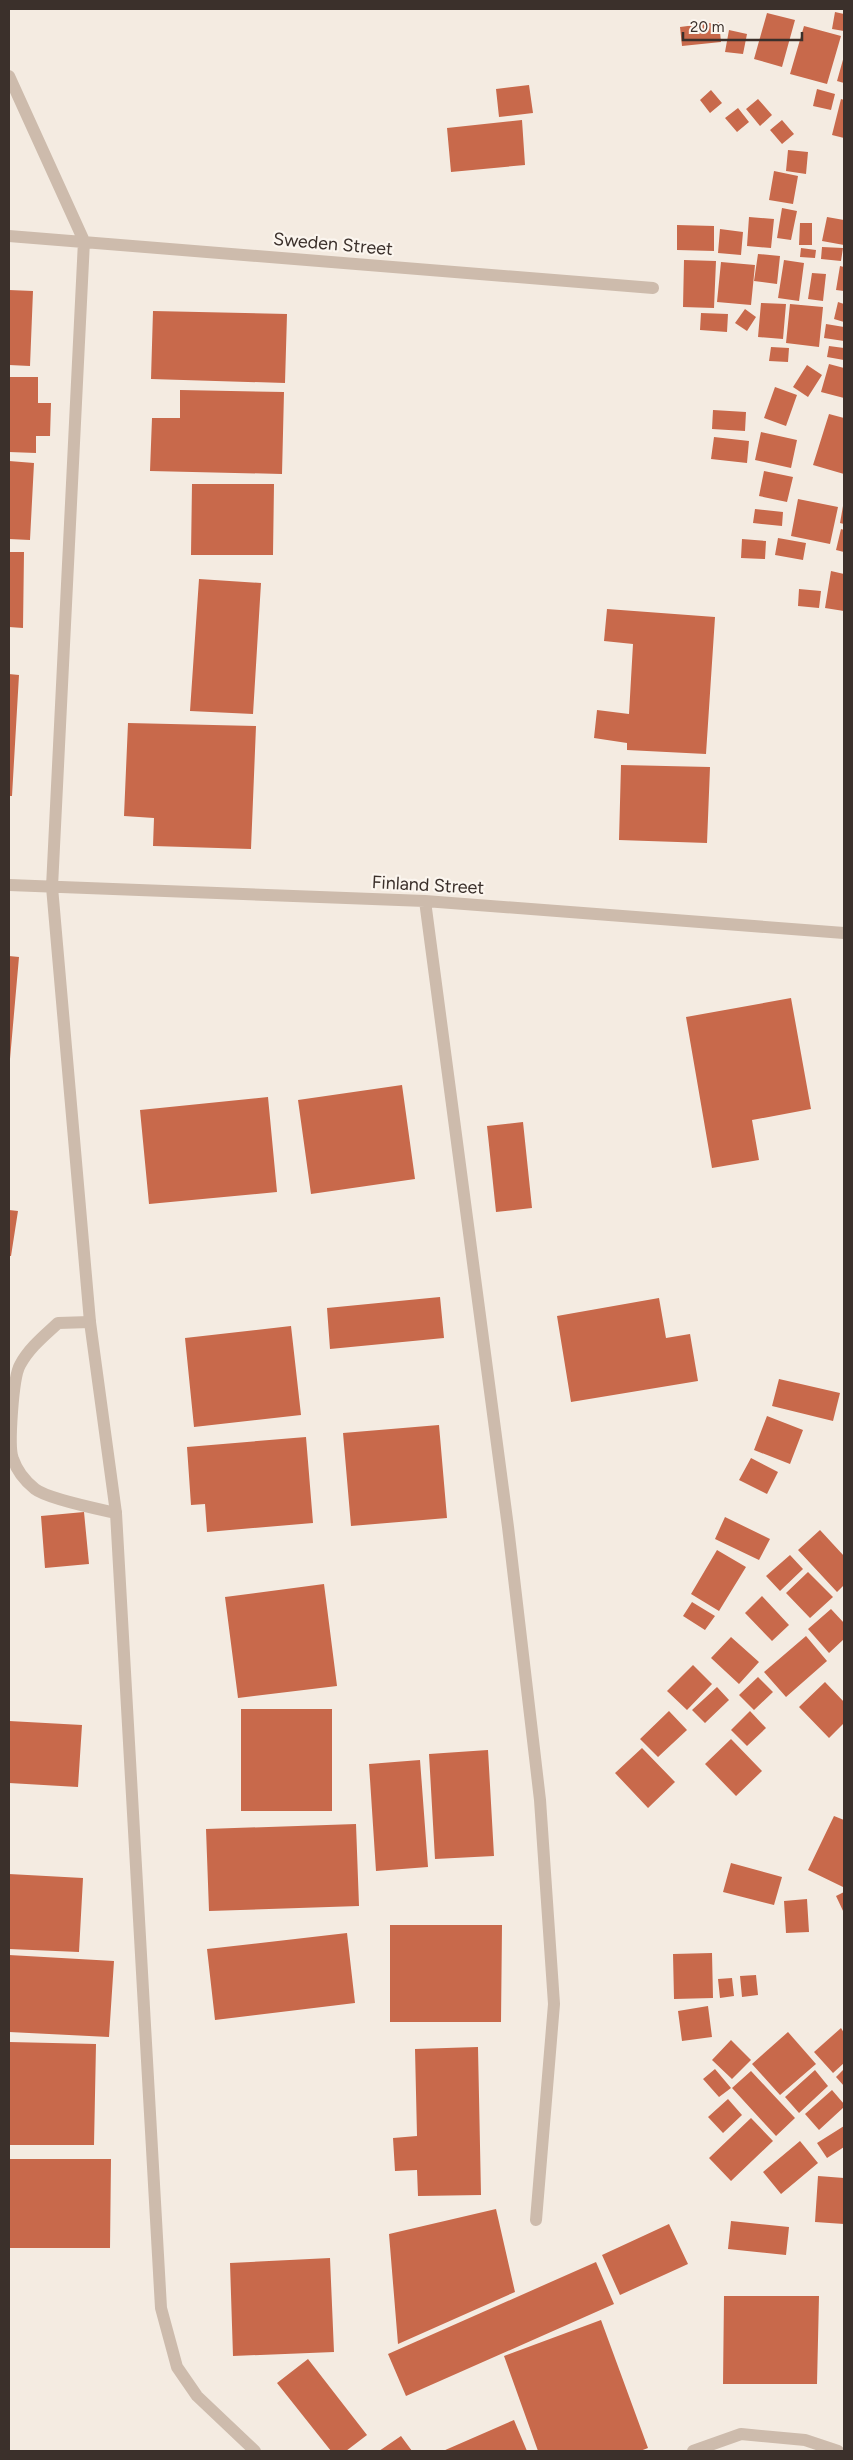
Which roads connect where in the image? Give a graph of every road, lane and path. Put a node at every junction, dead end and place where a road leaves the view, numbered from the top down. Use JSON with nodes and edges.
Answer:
{"nodes":[{"id":1,"x":9,"y":76,"type":"edge"},
{"id":2,"x":9,"y":236,"type":"edge"},
{"id":3,"x":84,"y":241,"type":"junction"},
{"id":4,"x":653,"y":288,"type":"dead end"},
{"id":5,"x":9,"y":885,"type":"edge"},
{"id":6,"x":52,"y":887,"type":"junction"},
{"id":7,"x":425,"y":901,"type":"junction"},
{"id":8,"x":844,"y":933,"type":"edge"},
{"id":9,"x":90,"y":1322,"type":"junction"},
{"id":10,"x":116,"y":1513,"type":"junction"},
{"id":11,"x":536,"y":2220,"type":"dead end"},
{"id":12,"x":255,"y":2451,"type":"edge"},
{"id":13,"x":693,"y":2451,"type":"edge"},
{"id":14,"x":838,"y":2451,"type":"edge"}],
"edges":[{"from":1,"to":3,"type":"street"},
{"from":2,"to":3,"type":"street","name":"Sweden Street"},
{"from":3,"to":4,"type":"street","name":"Sweden Street"},
{"from":3,"to":6,"type":"street"},
{"from":5,"to":6,"type":"street","name":"Finland Street"},
{"from":6,"to":7,"type":"street","name":"Finland Street"},
{"from":6,"to":9,"type":"street"},
{"from":7,"to":8,"type":"street","name":"Finland Street"},
{"from":7,"to":11,"type":"street"},
{"from":9,"to":10,"type":"street"},
{"from":9,"to":10,"type":"street"},
{"from":10,"to":12,"type":"street"},
{"from":13,"to":14,"type":"street"}]}
